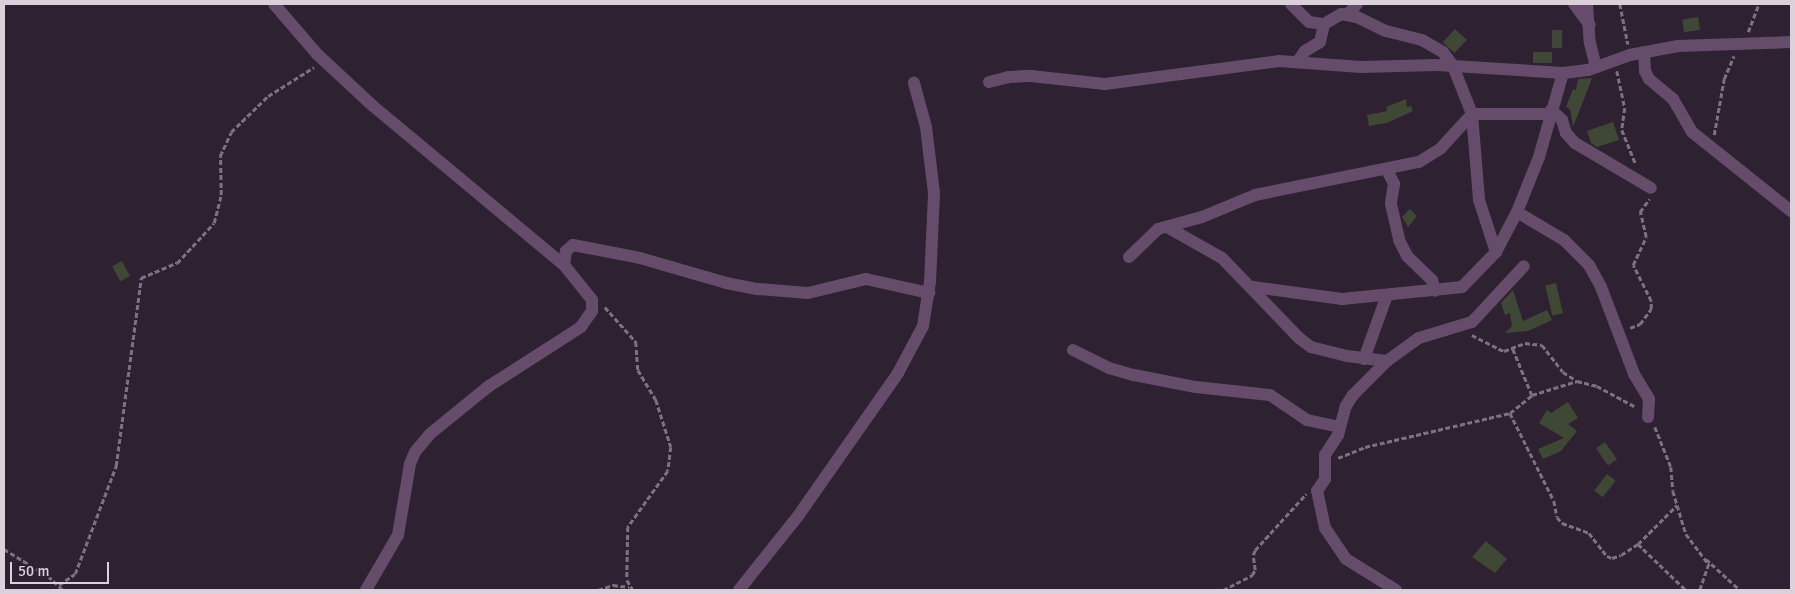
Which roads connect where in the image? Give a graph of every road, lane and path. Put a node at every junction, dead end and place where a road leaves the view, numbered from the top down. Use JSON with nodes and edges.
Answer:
{"nodes":[{"id":1,"x":274,"y":4,"type":"edge"},
{"id":2,"x":1291,"y":4,"type":"edge"},
{"id":3,"x":1357,"y":4,"type":"edge"},
{"id":4,"x":1574,"y":4,"type":"edge"},
{"id":5,"x":1587,"y":4,"type":"edge"},
{"id":6,"x":1620,"y":4,"type":"edge"},
{"id":7,"x":1759,"y":4,"type":"edge"},
{"id":8,"x":1348,"y":14,"type":"junction"},
{"id":9,"x":1324,"y":24,"type":"junction"},
{"id":10,"x":1590,"y":25,"type":"junction"},
{"id":11,"x":1791,"y":42,"type":"edge"},
{"id":12,"x":1742,"y":44,"type":"junction"},
{"id":13,"x":1644,"y":52,"type":"junction"},
{"id":14,"x":1630,"y":55,"type":"junction"},
{"id":15,"x":321,"y":58,"type":"junction"},
{"id":16,"x":1298,"y":61,"type":"junction"},
{"id":17,"x":1614,"y":61,"type":"junction"},
{"id":18,"x":1454,"y":66,"type":"junction"},
{"id":19,"x":1596,"y":67,"type":"junction"},
{"id":20,"x":1563,"y":73,"type":"junction"},
{"id":21,"x":989,"y":82,"type":"dead end"},
{"id":22,"x":914,"y":83,"type":"dead end"},
{"id":23,"x":1551,"y":112,"type":"junction"},
{"id":24,"x":1472,"y":114,"type":"junction"},
{"id":25,"x":1710,"y":148,"type":"junction"},
{"id":26,"x":1387,"y":170,"type":"junction"},
{"id":27,"x":1651,"y":188,"type":"junction"},
{"id":28,"x":1517,"y":212,"type":"junction"},
{"id":29,"x":1791,"y":212,"type":"edge"},
{"id":30,"x":1167,"y":227,"type":"junction"},
{"id":31,"x":1496,"y":252,"type":"junction"},
{"id":32,"x":1129,"y":257,"type":"dead end"},
{"id":33,"x":564,"y":265,"type":"junction"},
{"id":34,"x":1524,"y":266,"type":"dead end"},
{"id":35,"x":1253,"y":287,"type":"junction"},
{"id":36,"x":1435,"y":292,"type":"junction"},
{"id":37,"x":928,"y":293,"type":"junction"},
{"id":38,"x":1387,"y":295,"type":"junction"},
{"id":39,"x":592,"y":300,"type":"junction"},
{"id":40,"x":1461,"y":327,"type":"junction"},
{"id":41,"x":1617,"y":333,"type":"junction"},
{"id":42,"x":1513,"y":349,"type":"junction"},
{"id":43,"x":1073,"y":350,"type":"dead end"},
{"id":44,"x":1364,"y":359,"type":"junction"},
{"id":45,"x":1387,"y":361,"type":"junction"},
{"id":46,"x":1577,"y":381,"type":"junction"},
{"id":47,"x":1532,"y":395,"type":"junction"},
{"id":48,"x":1510,"y":413,"type":"junction"},
{"id":49,"x":1648,"y":417,"type":"junction"},
{"id":50,"x":1340,"y":427,"type":"junction"},
{"id":51,"x":1323,"y":460,"type":"junction"},
{"id":52,"x":1325,"y":479,"type":"junction"},
{"id":53,"x":1677,"y":505,"type":"junction"},
{"id":54,"x":1638,"y":544,"type":"junction"},
{"id":55,"x":4,"y":549,"type":"edge"},
{"id":56,"x":1703,"y":556,"type":"junction"},
{"id":57,"x":59,"y":585,"type":"junction"},
{"id":58,"x":630,"y":587,"type":"junction"},
{"id":59,"x":63,"y":590,"type":"edge"},
{"id":60,"x":366,"y":590,"type":"edge"},
{"id":61,"x":598,"y":590,"type":"edge"},
{"id":62,"x":633,"y":590,"type":"edge"},
{"id":63,"x":739,"y":590,"type":"edge"},
{"id":64,"x":1222,"y":590,"type":"edge"},
{"id":65,"x":1396,"y":590,"type":"edge"},
{"id":66,"x":1686,"y":590,"type":"edge"},
{"id":67,"x":1700,"y":590,"type":"edge"},
{"id":68,"x":1740,"y":590,"type":"edge"}],
"edges":[{"from":1,"to":15,"type":"street"},
{"from":2,"to":9,"type":"street"},
{"from":3,"to":8,"type":"street"},
{"from":4,"to":10,"type":"street"},
{"from":5,"to":10,"type":"street"},
{"from":6,"to":14,"type":"path"},
{"from":7,"to":12,"type":"path"},
{"from":8,"to":9,"type":"street"},
{"from":8,"to":18,"type":"street"},
{"from":9,"to":16,"type":"street"},
{"from":10,"to":19,"type":"street"},
{"from":11,"to":12,"type":"street"},
{"from":12,"to":13,"type":"street"},
{"from":12,"to":25,"type":"path"},
{"from":13,"to":14,"type":"street"},
{"from":13,"to":25,"type":"street"},
{"from":14,"to":17,"type":"street"},
{"from":15,"to":33,"type":"street"},
{"from":15,"to":57,"type":"path"},
{"from":16,"to":18,"type":"street"},
{"from":16,"to":21,"type":"street"},
{"from":17,"to":19,"type":"street"},
{"from":17,"to":27,"type":"path"},
{"from":18,"to":20,"type":"street"},
{"from":18,"to":24,"type":"street"},
{"from":19,"to":20,"type":"street"},
{"from":20,"to":23,"type":"street"},
{"from":22,"to":37,"type":"street"},
{"from":23,"to":24,"type":"street"},
{"from":23,"to":27,"type":"street"},
{"from":23,"to":28,"type":"street"},
{"from":24,"to":26,"type":"street"},
{"from":24,"to":31,"type":"street"},
{"from":25,"to":29,"type":"street"},
{"from":26,"to":30,"type":"street"},
{"from":26,"to":36,"type":"street"},
{"from":27,"to":41,"type":"path"},
{"from":28,"to":31,"type":"street"},
{"from":28,"to":41,"type":"street"},
{"from":30,"to":32,"type":"street"},
{"from":30,"to":35,"type":"street"},
{"from":31,"to":36,"type":"street"},
{"from":33,"to":37,"type":"street"},
{"from":33,"to":39,"type":"street"},
{"from":34,"to":40,"type":"street"},
{"from":35,"to":38,"type":"street"},
{"from":35,"to":44,"type":"street"},
{"from":36,"to":38,"type":"street"},
{"from":37,"to":63,"type":"street"},
{"from":38,"to":44,"type":"street"},
{"from":39,"to":58,"type":"path"},
{"from":39,"to":60,"type":"street"},
{"from":40,"to":42,"type":"path"},
{"from":40,"to":45,"type":"street"},
{"from":41,"to":49,"type":"street"},
{"from":42,"to":46,"type":"path"},
{"from":42,"to":47,"type":"path"},
{"from":43,"to":50,"type":"street"},
{"from":44,"to":45,"type":"street"},
{"from":45,"to":50,"type":"street"},
{"from":46,"to":47,"type":"path"},
{"from":46,"to":49,"type":"path"},
{"from":47,"to":48,"type":"path"},
{"from":48,"to":51,"type":"path"},
{"from":48,"to":54,"type":"path"},
{"from":49,"to":53,"type":"path"},
{"from":50,"to":51,"type":"street"},
{"from":51,"to":52,"type":"street"},
{"from":52,"to":64,"type":"path"},
{"from":52,"to":65,"type":"street"},
{"from":53,"to":54,"type":"path"},
{"from":53,"to":56,"type":"path"},
{"from":54,"to":66,"type":"path"},
{"from":55,"to":57,"type":"path"},
{"from":56,"to":67,"type":"path"},
{"from":56,"to":68,"type":"path"},
{"from":57,"to":59,"type":"path"},
{"from":58,"to":61,"type":"path"},
{"from":58,"to":62,"type":"path"}]}
